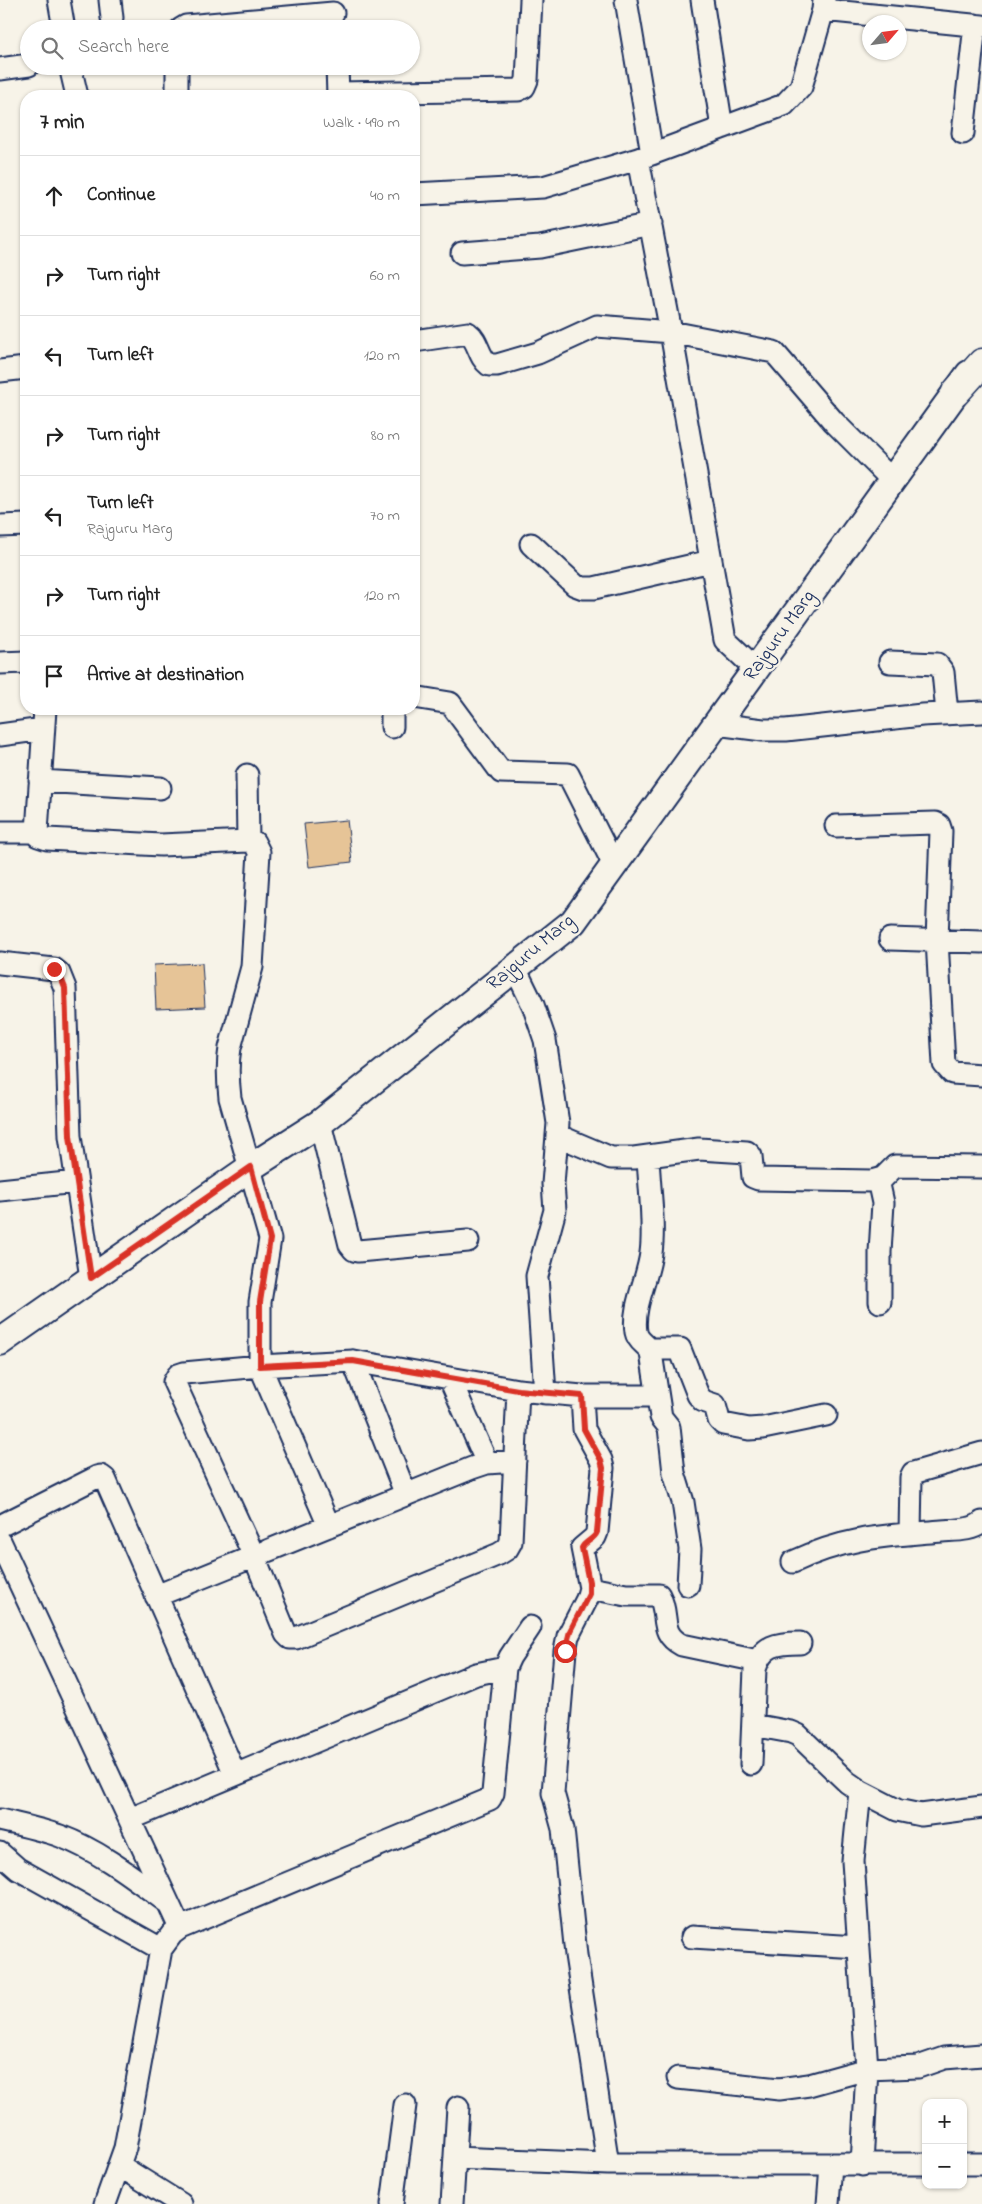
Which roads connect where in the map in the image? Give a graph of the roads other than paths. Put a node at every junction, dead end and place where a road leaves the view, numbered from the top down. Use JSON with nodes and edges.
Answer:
{"nodes":[{"id":1,"x":60,"y":0,"type":"edge"},
{"id":2,"x":531,"y":0,"type":"edge"},
{"id":3,"x":626,"y":0,"type":"edge"},
{"id":4,"x":702,"y":0,"type":"edge"},
{"id":5,"x":823,"y":5,"type":"edge"},
{"id":6,"x":334,"y":14,"type":"edge"},
{"id":7,"x":63,"y":20,"type":"edge"},
{"id":8,"x":260,"y":20,"type":"edge"},
{"id":9,"x":978,"y":26,"type":"edge"},
{"id":10,"x":20,"y":67,"type":"edge"},
{"id":11,"x":0,"y":69,"type":"edge"},
{"id":12,"x":72,"y":75,"type":"edge"},
{"id":13,"x":177,"y":75,"type":"edge"},
{"id":14,"x":337,"y":75,"type":"edge"},
{"id":15,"x":76,"y":90,"type":"edge"},
{"id":16,"x":177,"y":90,"type":"edge"},
{"id":17,"x":338,"y":90,"type":"edge"},
{"id":18,"x":420,"y":92,"type":"edge"},
{"id":19,"x":722,"y":128,"type":"junction"},
{"id":20,"x":963,"y":133,"type":"dead end"},
{"id":21,"x":645,"y":157,"type":"junction"},
{"id":22,"x":420,"y":194,"type":"edge"},
{"id":23,"x":651,"y":224,"type":"junction"},
{"id":24,"x":462,"y":253,"type":"dead end"},
{"id":25,"x":671,"y":332,"type":"junction"},
{"id":26,"x":420,"y":339,"type":"edge"},
{"id":27,"x":982,"y":358,"type":"edge"},
{"id":28,"x":982,"y":363,"type":"edge"},
{"id":29,"x":20,"y":369,"type":"edge"},
{"id":30,"x":0,"y":371,"type":"edge"},
{"id":31,"x":956,"y":392,"type":"junction"},
{"id":32,"x":892,"y":480,"type":"junction"},
{"id":33,"x":20,"y":525,"type":"edge"},
{"id":34,"x":0,"y":526,"type":"edge"},
{"id":35,"x":531,"y":544,"type":"dead end"},
{"id":36,"x":711,"y":561,"type":"junction"},
{"id":37,"x":20,"y":662,"type":"edge"},
{"id":38,"x":890,"y":662,"type":"dead end"},
{"id":39,"x":0,"y":663,"type":"edge"},
{"id":40,"x":756,"y":669,"type":"junction"},
{"id":41,"x":420,"y":697,"type":"edge"},
{"id":42,"x":982,"y":712,"type":"edge"},
{"id":43,"x":947,"y":713,"type":"junction"},
{"id":44,"x":44,"y":719,"type":"edge"},
{"id":45,"x":716,"y":724,"type":"junction"},
{"id":46,"x":0,"y":735,"type":"edge"},
{"id":47,"x":248,"y":775,"type":"dead end"},
{"id":48,"x":40,"y":781,"type":"junction"},
{"id":49,"x":160,"y":788,"type":"dead end"},
{"id":50,"x":836,"y":826,"type":"dead end"},
{"id":51,"x":0,"y":832,"type":"edge"},
{"id":52,"x":37,"y":832,"type":"junction"},
{"id":53,"x":248,"y":841,"type":"junction"},
{"id":54,"x":614,"y":864,"type":"junction"},
{"id":55,"x":890,"y":940,"type":"dead end"},
{"id":56,"x":937,"y":940,"type":"junction"},
{"id":57,"x":982,"y":942,"type":"edge"},
{"id":58,"x":0,"y":963,"type":"edge"},
{"id":59,"x":515,"y":968,"type":"junction"},
{"id":60,"x":982,"y":1075,"type":"edge"},
{"id":61,"x":320,"y":1123,"type":"junction"},
{"id":62,"x":558,"y":1136,"type":"junction"},
{"id":63,"x":648,"y":1156,"type":"junction"},
{"id":64,"x":251,"y":1167,"type":"junction"},
{"id":65,"x":982,"y":1167,"type":"edge"},
{"id":66,"x":878,"y":1180,"type":"junction"},
{"id":67,"x":76,"y":1182,"type":"junction"},
{"id":68,"x":0,"y":1190,"type":"edge"},
{"id":69,"x":468,"y":1241,"type":"dead end"},
{"id":70,"x":91,"y":1278,"type":"junction"},
{"id":71,"x":880,"y":1302,"type":"dead end"},
{"id":72,"x":0,"y":1342,"type":"edge"},
{"id":73,"x":650,"y":1348,"type":"junction"},
{"id":74,"x":353,"y":1361,"type":"junction"},
{"id":75,"x":260,"y":1366,"type":"junction"},
{"id":76,"x":450,"y":1379,"type":"junction"},
{"id":77,"x":518,"y":1390,"type":"junction"},
{"id":78,"x":545,"y":1393,"type":"junction"},
{"id":79,"x":582,"y":1396,"type":"junction"},
{"id":80,"x":656,"y":1396,"type":"junction"},
{"id":81,"x":826,"y":1415,"type":"dead end"},
{"id":82,"x":982,"y":1453,"type":"edge"},
{"id":83,"x":515,"y":1461,"type":"junction"},
{"id":84,"x":487,"y":1463,"type":"junction"},
{"id":85,"x":406,"y":1495,"type":"junction"},
{"id":86,"x":982,"y":1522,"type":"edge"},
{"id":87,"x":0,"y":1526,"type":"edge"},
{"id":88,"x":329,"y":1526,"type":"junction"},
{"id":89,"x":910,"y":1534,"type":"junction"},
{"id":90,"x":0,"y":1541,"type":"edge"},
{"id":91,"x":254,"y":1556,"type":"junction"},
{"id":92,"x":793,"y":1562,"type":"dead end"},
{"id":93,"x":688,"y":1585,"type":"dead end"},
{"id":94,"x":590,"y":1588,"type":"junction"},
{"id":95,"x":156,"y":1596,"type":"junction"},
{"id":96,"x":530,"y":1627,"type":"dead end"},
{"id":97,"x":800,"y":1643,"type":"dead end"},
{"id":98,"x":758,"y":1661,"type":"junction"},
{"id":99,"x":505,"y":1668,"type":"junction"},
{"id":100,"x":753,"y":1725,"type":"junction"},
{"id":101,"x":751,"y":1764,"type":"dead end"},
{"id":102,"x":235,"y":1774,"type":"junction"},
{"id":103,"x":860,"y":1791,"type":"junction"},
{"id":104,"x":982,"y":1807,"type":"edge"},
{"id":105,"x":130,"y":1819,"type":"junction"},
{"id":106,"x":0,"y":1820,"type":"edge"},
{"id":107,"x":0,"y":1853,"type":"edge"},
{"id":108,"x":170,"y":1905,"type":"junction"},
{"id":109,"x":180,"y":1928,"type":"junction"},
{"id":110,"x":692,"y":1936,"type":"dead end"},
{"id":111,"x":858,"y":1947,"type":"junction"},
{"id":112,"x":162,"y":1949,"type":"junction"},
{"id":113,"x":982,"y":2055,"type":"edge"},
{"id":114,"x":867,"y":2069,"type":"junction"},
{"id":115,"x":678,"y":2078,"type":"dead end"},
{"id":116,"x":405,"y":2105,"type":"dead end"},
{"id":117,"x":458,"y":2106,"type":"dead end"},
{"id":118,"x":455,"y":2158,"type":"junction"},
{"id":119,"x":608,"y":2164,"type":"junction"},
{"id":120,"x":922,"y":2164,"type":"edge"},
{"id":121,"x":967,"y":2164,"type":"edge"},
{"id":122,"x":982,"y":2164,"type":"edge"},
{"id":123,"x":831,"y":2165,"type":"junction"},
{"id":124,"x":862,"y":2165,"type":"junction"},
{"id":125,"x":120,"y":2166,"type":"junction"},
{"id":126,"x":105,"y":2204,"type":"edge"},
{"id":127,"x":181,"y":2204,"type":"edge"},
{"id":128,"x":392,"y":2204,"type":"edge"},
{"id":129,"x":452,"y":2204,"type":"edge"},
{"id":130,"x":828,"y":2204,"type":"edge"}],
"edges":[{"from":1,"to":7,"type":"street"},
{"from":2,"to":18,"type":"street"},
{"from":3,"to":21,"type":"street"},
{"from":4,"to":19,"type":"street"},
{"from":5,"to":9,"type":"street"},
{"from":5,"to":19,"type":"street"},
{"from":6,"to":8,"type":"street"},
{"from":9,"to":20,"type":"street"},
{"from":10,"to":11,"type":"street"},
{"from":12,"to":15,"type":"street"},
{"from":13,"to":16,"type":"street"},
{"from":14,"to":17,"type":"street"},
{"from":19,"to":21,"type":"street"},
{"from":21,"to":22,"type":"street"},
{"from":21,"to":23,"type":"street"},
{"from":23,"to":24,"type":"street"},
{"from":23,"to":25,"type":"street"},
{"from":25,"to":26,"type":"street"},
{"from":25,"to":32,"type":"street"},
{"from":25,"to":36,"type":"street"},
{"from":27,"to":31,"type":"street","name":"Rajguru Marg"},
{"from":28,"to":31,"type":"main road"},
{"from":29,"to":30,"type":"street"},
{"from":31,"to":32,"type":"street","name":"Rajguru Marg"},
{"from":32,"to":40,"type":"street","name":"Rajguru Marg"},
{"from":33,"to":34,"type":"street"},
{"from":35,"to":36,"type":"street"},
{"from":36,"to":40,"type":"street"},
{"from":37,"to":39,"type":"street"},
{"from":38,"to":43,"type":"street"},
{"from":40,"to":45,"type":"street","name":"Rajguru Marg"},
{"from":41,"to":54,"type":"street"},
{"from":42,"to":43,"type":"street"},
{"from":43,"to":45,"type":"street"},
{"from":44,"to":46,"type":"street"},
{"from":44,"to":48,"type":"street"},
{"from":45,"to":54,"type":"street","name":"Rajguru Marg"},
{"from":47,"to":53,"type":"street"},
{"from":48,"to":49,"type":"street"},
{"from":48,"to":52,"type":"street"},
{"from":50,"to":56,"type":"street"},
{"from":51,"to":52,"type":"street"},
{"from":52,"to":53,"type":"street"},
{"from":53,"to":64,"type":"street"},
{"from":54,"to":59,"type":"street","name":"Rajguru Marg"},
{"from":55,"to":56,"type":"street"},
{"from":56,"to":57,"type":"street"},
{"from":56,"to":60,"type":"street"},
{"from":58,"to":67,"type":"street"},
{"from":59,"to":61,"type":"street","name":"Rajguru Marg"},
{"from":59,"to":62,"type":"street"},
{"from":61,"to":64,"type":"street","name":"Rajguru Marg"},
{"from":61,"to":69,"type":"street"},
{"from":62,"to":63,"type":"street"},
{"from":62,"to":78,"type":"street"},
{"from":63,"to":66,"type":"street"},
{"from":63,"to":73,"type":"street"},
{"from":64,"to":70,"type":"street","name":"Rajguru Marg"},
{"from":64,"to":75,"type":"street"},
{"from":65,"to":66,"type":"street"},
{"from":66,"to":71,"type":"street"},
{"from":67,"to":68,"type":"street"},
{"from":67,"to":70,"type":"street"},
{"from":70,"to":72,"type":"street","name":"Rajguru Marg"},
{"from":73,"to":80,"type":"street"},
{"from":73,"to":81,"type":"street"},
{"from":74,"to":75,"type":"street"},
{"from":74,"to":76,"type":"street"},
{"from":74,"to":85,"type":"street"},
{"from":75,"to":88,"type":"street"},
{"from":75,"to":91,"type":"street"},
{"from":76,"to":77,"type":"street"},
{"from":76,"to":84,"type":"street"},
{"from":77,"to":78,"type":"street"},
{"from":77,"to":83,"type":"street"},
{"from":78,"to":79,"type":"street"},
{"from":79,"to":80,"type":"street"},
{"from":79,"to":94,"type":"street"},
{"from":80,"to":93,"type":"street"},
{"from":82,"to":89,"type":"street"},
{"from":83,"to":84,"type":"street"},
{"from":83,"to":91,"type":"street"},
{"from":84,"to":85,"type":"street"},
{"from":85,"to":88,"type":"street"},
{"from":86,"to":89,"type":"street"},
{"from":87,"to":95,"type":"street"},
{"from":88,"to":91,"type":"street"},
{"from":89,"to":92,"type":"street"},
{"from":90,"to":105,"type":"street"},
{"from":91,"to":95,"type":"street"},
{"from":94,"to":98,"type":"street"},
{"from":94,"to":119,"type":"street"},
{"from":95,"to":102,"type":"street"},
{"from":96,"to":99,"type":"street"},
{"from":97,"to":98,"type":"street"},
{"from":98,"to":100,"type":"street"},
{"from":99,"to":102,"type":"street"},
{"from":99,"to":109,"type":"street"},
{"from":100,"to":101,"type":"street"},
{"from":100,"to":103,"type":"street"},
{"from":102,"to":105,"type":"street"},
{"from":103,"to":104,"type":"street"},
{"from":103,"to":111,"type":"street"},
{"from":105,"to":108,"type":"street"},
{"from":106,"to":108,"type":"street"},
{"from":107,"to":112,"type":"street"},
{"from":108,"to":109,"type":"street"},
{"from":109,"to":112,"type":"street"},
{"from":110,"to":111,"type":"street"},
{"from":111,"to":114,"type":"street"},
{"from":112,"to":125,"type":"street"},
{"from":113,"to":114,"type":"street"},
{"from":114,"to":115,"type":"street"},
{"from":114,"to":124,"type":"street"},
{"from":116,"to":128,"type":"street"},
{"from":117,"to":118,"type":"street"},
{"from":118,"to":119,"type":"street"},
{"from":118,"to":129,"type":"street"},
{"from":119,"to":123,"type":"street"},
{"from":120,"to":124,"type":"street"},
{"from":121,"to":122,"type":"street"},
{"from":123,"to":124,"type":"street"},
{"from":123,"to":130,"type":"street"},
{"from":125,"to":126,"type":"street"},
{"from":125,"to":127,"type":"street"}]}
